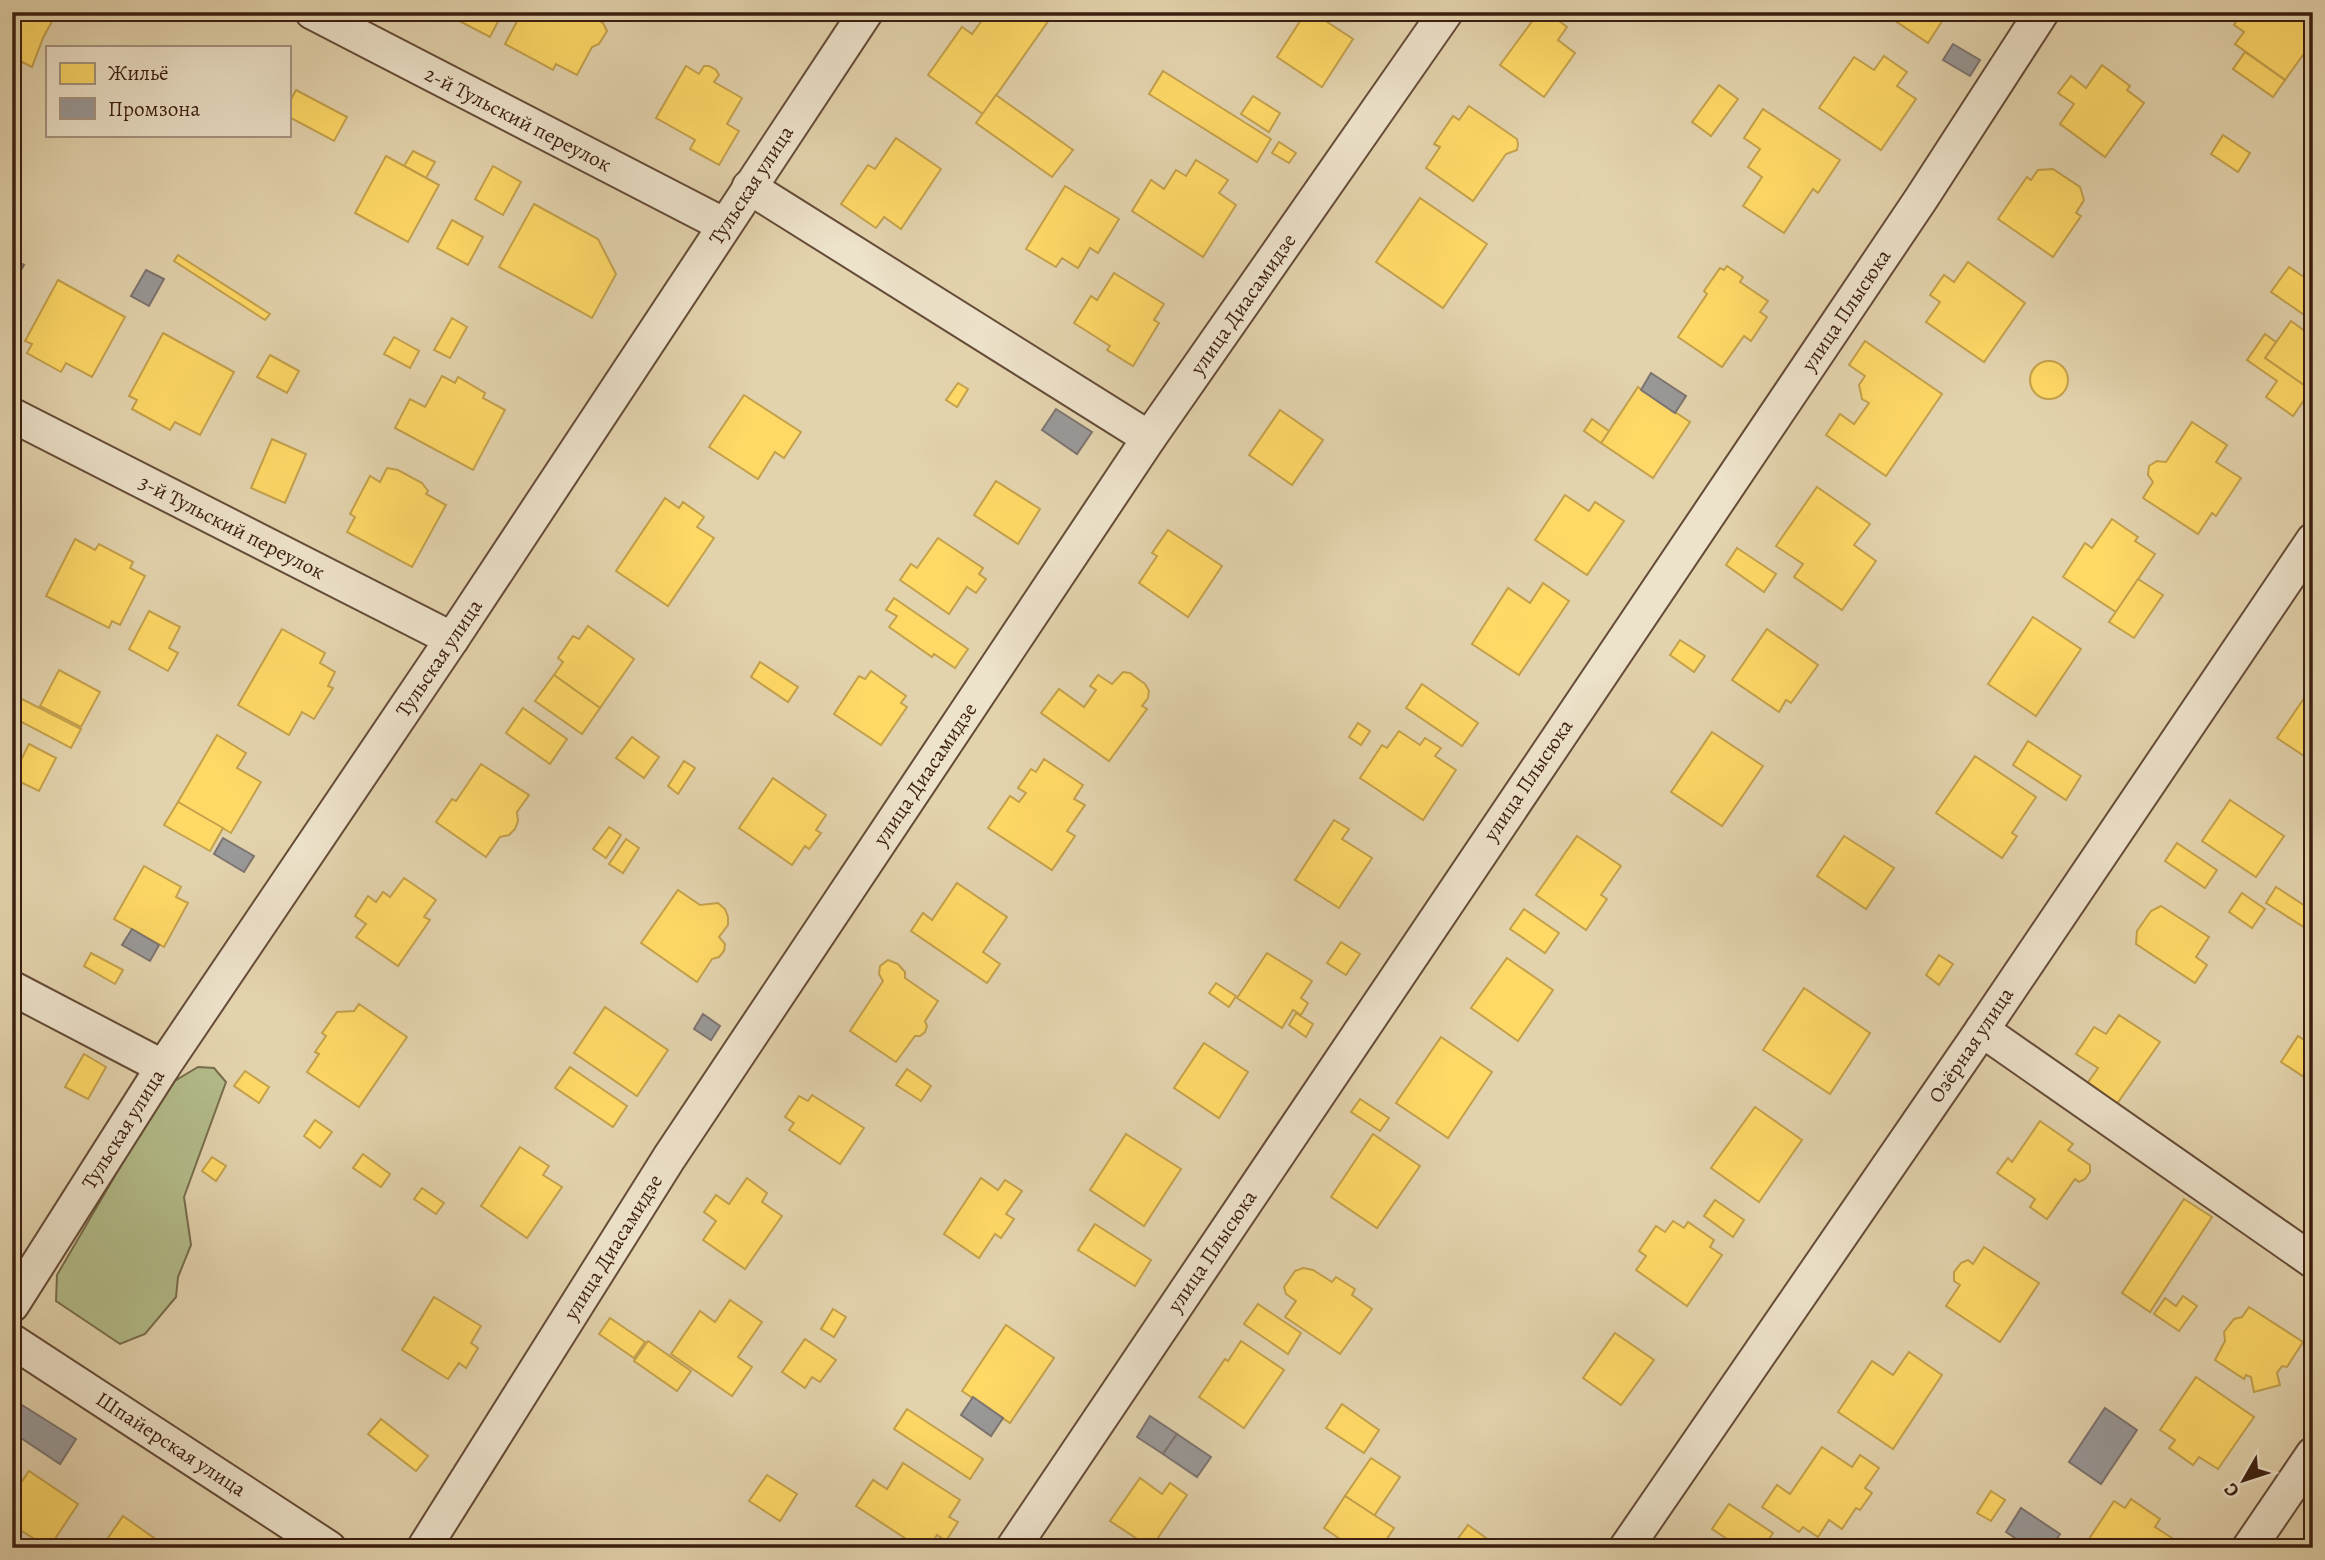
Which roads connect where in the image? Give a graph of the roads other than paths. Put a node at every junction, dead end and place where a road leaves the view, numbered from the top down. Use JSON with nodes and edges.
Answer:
{"nodes":[{"id":1,"x":312,"y":12,"type":"edge"},
{"id":2,"x":866,"y":12,"type":"edge"},
{"id":3,"x":1446,"y":12,"type":"edge"},
{"id":4,"x":2042,"y":12,"type":"edge"},
{"id":5,"x":749,"y":187,"type":"junction"},
{"id":6,"x":724,"y":225,"type":"junction"},
{"id":7,"x":12,"y":415,"type":"edge"},
{"id":8,"x":1149,"y":438,"type":"junction"},
{"id":9,"x":2313,"y":540,"type":"edge"},
{"id":10,"x":452,"y":639,"type":"junction"},
{"id":11,"x":12,"y":988,"type":"edge"},
{"id":12,"x":1982,"y":1030,"type":"junction"},
{"id":13,"x":163,"y":1067,"type":"junction"},
{"id":14,"x":2313,"y":1261,"type":"edge"},
{"id":15,"x":12,"y":1305,"type":"edge"},
{"id":16,"x":12,"y":1341,"type":"edge"},
{"id":17,"x":2313,"y":1454,"type":"edge"},
{"id":18,"x":329,"y":1548,"type":"edge"},
{"id":19,"x":424,"y":1548,"type":"edge"},
{"id":20,"x":1013,"y":1548,"type":"edge"},
{"id":21,"x":1626,"y":1548,"type":"edge"},
{"id":22,"x":2249,"y":1548,"type":"edge"}],
"edges":[{"from":1,"to":6,"type":"street","name":"2-й Тульский переулок"},
{"from":2,"to":5,"type":"street","name":"Тульская улица"},
{"from":3,"to":8,"type":"street","name":"улица Диасамидзе"},
{"from":4,"to":20,"type":"street","name":"улица Плысюка"},
{"from":5,"to":6,"type":"street","name":"Тульская улица"},
{"from":5,"to":8,"type":"street"},
{"from":6,"to":10,"type":"street","name":"Тульская улица"},
{"from":7,"to":10,"type":"street","name":"3-й Тульский переулок"},
{"from":8,"to":19,"type":"street","name":"улица Диасамидзе"},
{"from":9,"to":12,"type":"street","name":"Озёрная улица"},
{"from":10,"to":13,"type":"street","name":"Тульская улица"},
{"from":11,"to":13,"type":"street"},
{"from":12,"to":14,"type":"street"},
{"from":12,"to":21,"type":"street","name":"Озёрная улица"},
{"from":13,"to":15,"type":"street","name":"Тульская улица"},
{"from":16,"to":18,"type":"street","name":"Шпайерская улица"},
{"from":17,"to":22,"type":"street"}]}
